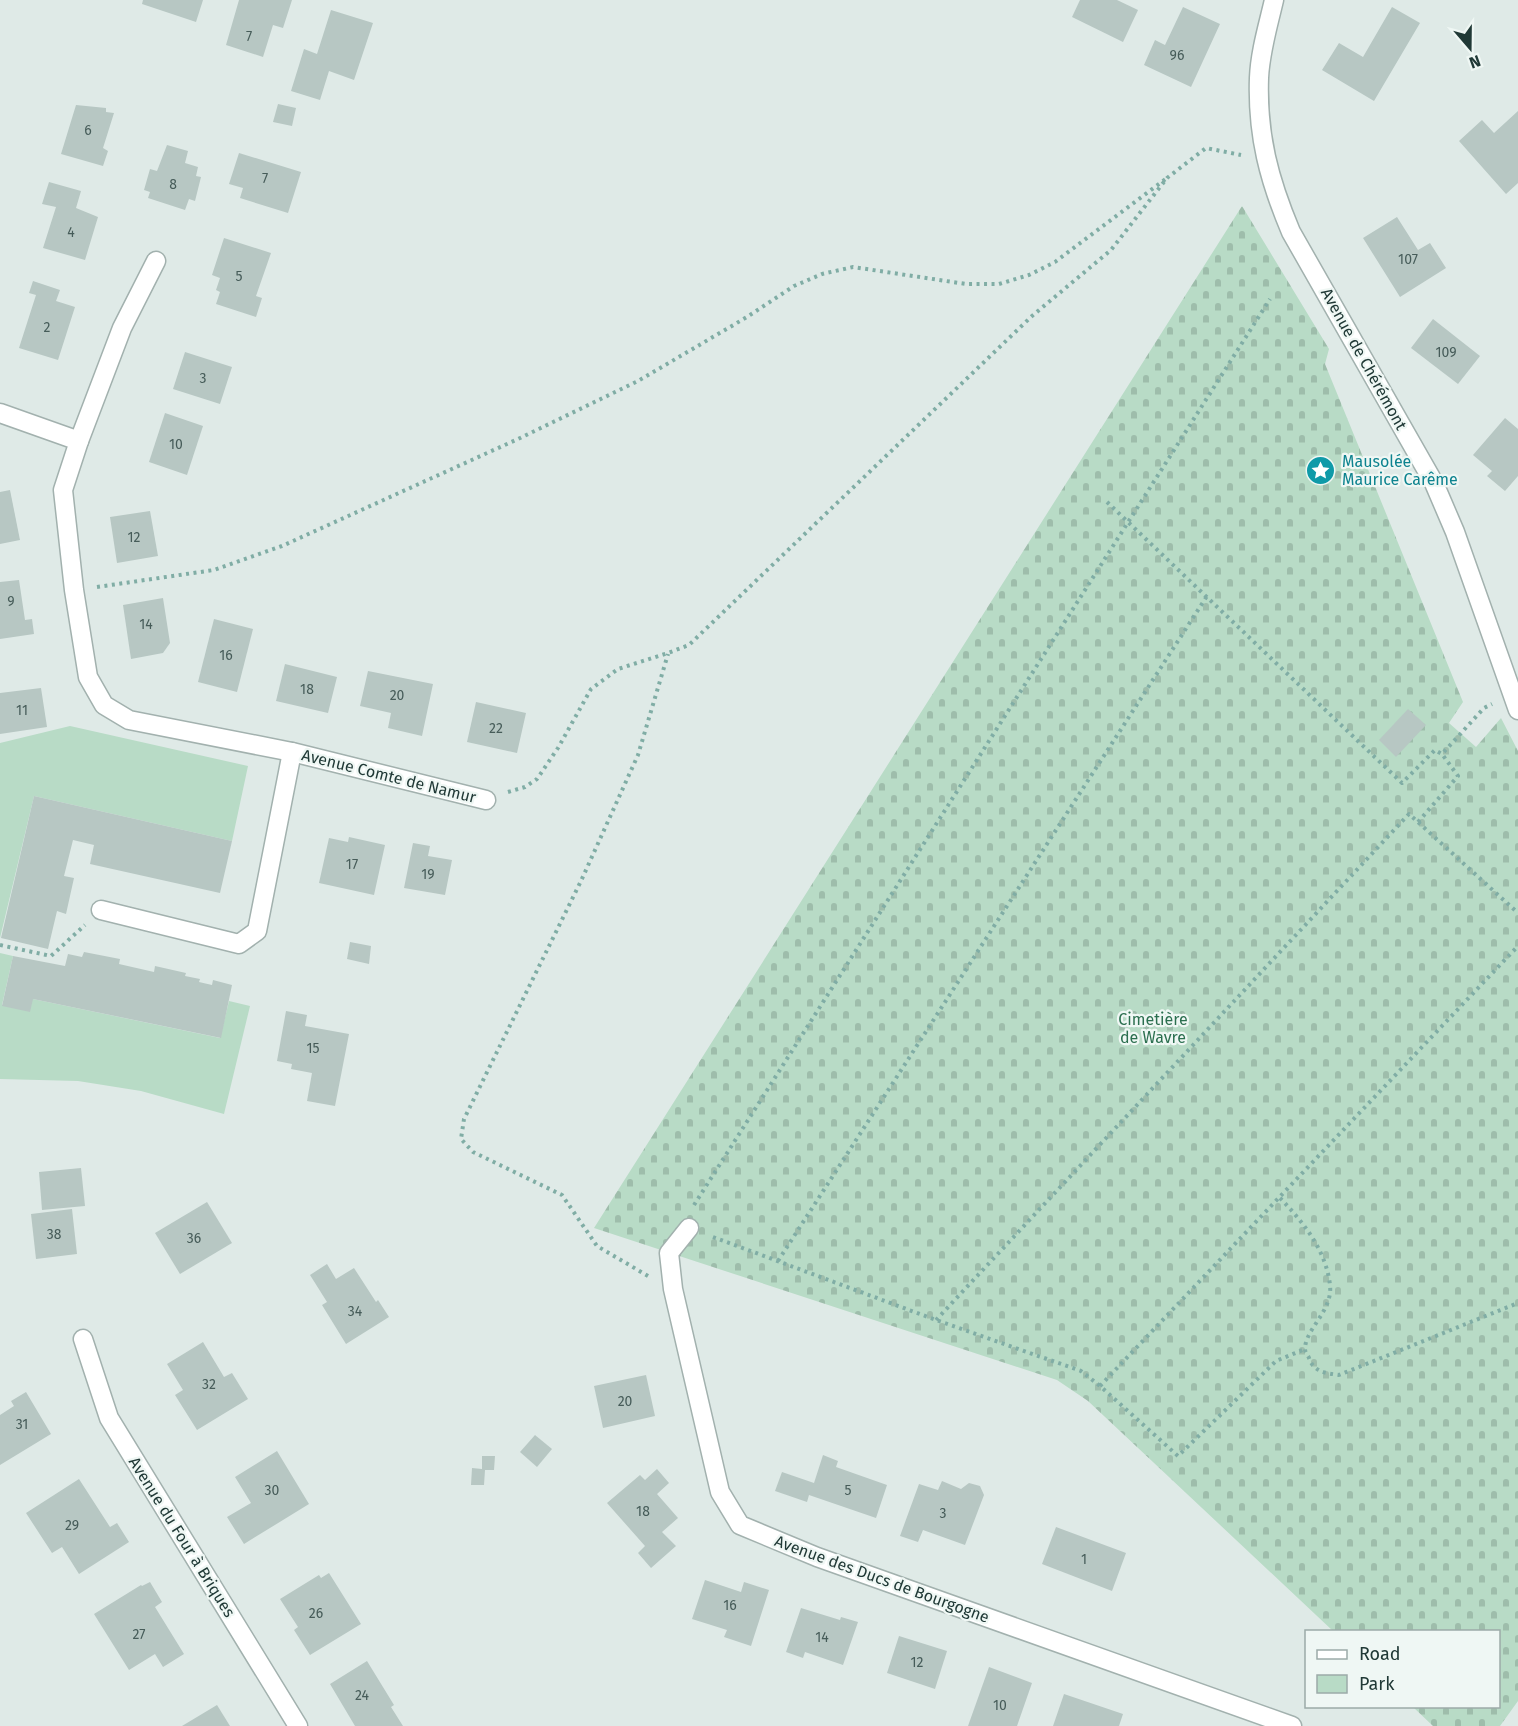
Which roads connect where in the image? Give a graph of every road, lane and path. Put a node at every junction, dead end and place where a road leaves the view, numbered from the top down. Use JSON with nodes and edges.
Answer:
{"nodes":[{"id":1,"x":1274,"y":0,"type":"edge"},
{"id":2,"x":1267,"y":166,"type":"junction"},
{"id":3,"x":1167,"y":178,"type":"junction"},
{"id":4,"x":156,"y":261,"type":"dead end"},
{"id":5,"x":1270,"y":299,"type":"dead end"},
{"id":6,"x":0,"y":413,"type":"edge"},
{"id":7,"x":79,"y":441,"type":"junction"},
{"id":8,"x":1107,"y":502,"type":"dead end"},
{"id":9,"x":1129,"y":522,"type":"junction"},
{"id":10,"x":74,"y":590,"type":"junction"},
{"id":11,"x":1207,"y":596,"type":"junction"},
{"id":12,"x":668,"y":653,"type":"junction"},
{"id":13,"x":1515,"y":703,"type":"edge"},
{"id":14,"x":292,"y":752,"type":"junction"},
{"id":15,"x":1442,"y":754,"type":"junction"},
{"id":16,"x":486,"y":800,"type":"joint"},
{"id":17,"x":1418,"y":822,"type":"junction"},
{"id":18,"x":101,"y":910,"type":"joint"},
{"id":19,"x":1518,"y":913,"type":"edge"},
{"id":20,"x":0,"y":945,"type":"edge"},
{"id":21,"x":1518,"y":946,"type":"edge"},
{"id":22,"x":1280,"y":1198,"type":"junction"},
{"id":23,"x":688,"y":1228,"type":"junction"},
{"id":24,"x":777,"y":1261,"type":"junction"},
{"id":25,"x":673,"y":1289,"type":"junction"},
{"id":26,"x":1518,"y":1303,"type":"edge"},
{"id":27,"x":936,"y":1320,"type":"junction"},
{"id":28,"x":83,"y":1340,"type":"dead end"},
{"id":29,"x":1305,"y":1349,"type":"junction"},
{"id":30,"x":1100,"y":1386,"type":"junction"},
{"id":31,"x":298,"y":1726,"type":"edge"},
{"id":32,"x":1292,"y":1726,"type":"edge"}],
"edges":[{"from":1,"to":2,"type":"street","name":"Avenue de Chérémont"},
{"from":2,"to":3,"type":"path"},
{"from":2,"to":13,"type":"street","name":"Avenue de Chérémont"},
{"from":3,"to":10,"type":"path"},
{"from":3,"to":12,"type":"path"},
{"from":4,"to":7,"type":"street","name":"Avenue Comte de Namur"},
{"from":5,"to":9,"type":"path"},
{"from":6,"to":7,"type":"street"},
{"from":7,"to":10,"type":"street","name":"Avenue Comte de Namur"},
{"from":8,"to":9,"type":"path"},
{"from":9,"to":11,"type":"path"},
{"from":9,"to":23,"type":"path"},
{"from":10,"to":14,"type":"street","name":"Avenue Comte de Namur"},
{"from":11,"to":15,"type":"path"},
{"from":11,"to":24,"type":"path"},
{"from":12,"to":16,"type":"path"},
{"from":12,"to":25,"type":"path"},
{"from":13,"to":15,"type":"path"},
{"from":14,"to":16,"type":"street","name":"Avenue Comte de Namur"},
{"from":14,"to":18,"type":"street","name":"Avenue Comte de Namur"},
{"from":15,"to":17,"type":"path"},
{"from":17,"to":19,"type":"path"},
{"from":17,"to":27,"type":"path"},
{"from":18,"to":20,"type":"path"},
{"from":21,"to":22,"type":"path"},
{"from":22,"to":29,"type":"path"},
{"from":22,"to":30,"type":"path"},
{"from":23,"to":24,"type":"path"},
{"from":23,"to":25,"type":"street","name":"Avenue des Ducs de Bourgogne"},
{"from":24,"to":27,"type":"path"},
{"from":25,"to":32,"type":"street","name":"Avenue des Ducs de Bourgogne"},
{"from":26,"to":29,"type":"path"},
{"from":27,"to":30,"type":"path"},
{"from":28,"to":31,"type":"street","name":"Avenue du Four à Briques"},
{"from":29,"to":30,"type":"path"}]}
